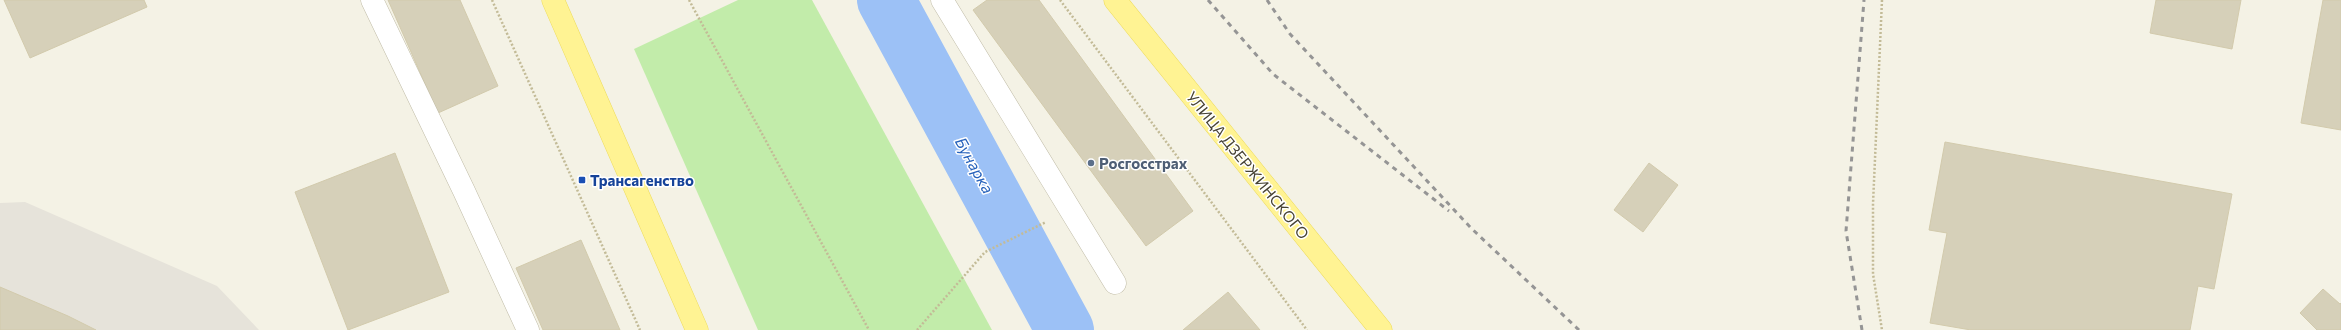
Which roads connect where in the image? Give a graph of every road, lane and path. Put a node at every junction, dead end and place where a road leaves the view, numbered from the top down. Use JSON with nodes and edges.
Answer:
{"nodes":[{"id":1,"x":372,"y":0,"type":"edge"},
{"id":2,"x":492,"y":0,"type":"edge"},
{"id":3,"x":553,"y":0,"type":"edge"},
{"id":4,"x":689,"y":0,"type":"edge"},
{"id":5,"x":942,"y":0,"type":"edge"},
{"id":6,"x":1060,"y":0,"type":"edge"},
{"id":7,"x":1115,"y":0,"type":"edge"},
{"id":8,"x":1882,"y":0,"type":"edge"},
{"id":9,"x":1037,"y":226,"type":"dead end"},
{"id":10,"x":1115,"y":283,"type":"dead end"},
{"id":11,"x":528,"y":330,"type":"edge"},
{"id":12,"x":640,"y":330,"type":"edge"},
{"id":13,"x":697,"y":330,"type":"edge"},
{"id":14,"x":869,"y":330,"type":"edge"},
{"id":15,"x":917,"y":330,"type":"edge"},
{"id":16,"x":1307,"y":330,"type":"edge"},
{"id":17,"x":1381,"y":330,"type":"edge"},
{"id":18,"x":1882,"y":330,"type":"edge"}],
"edges":[{"from":1,"to":11,"type":"lane"},
{"from":2,"to":12,"type":"path"},
{"from":3,"to":13,"type":"main road"},
{"from":4,"to":14,"type":"path"},
{"from":5,"to":10,"type":"lane"},
{"from":6,"to":16,"type":"path"},
{"from":7,"to":17,"type":"main road","name":"УЛИЦА ДЗЕРЖИНСКОГО"},
{"from":8,"to":18,"type":"path"},
{"from":9,"to":15,"type":"path"}]}
